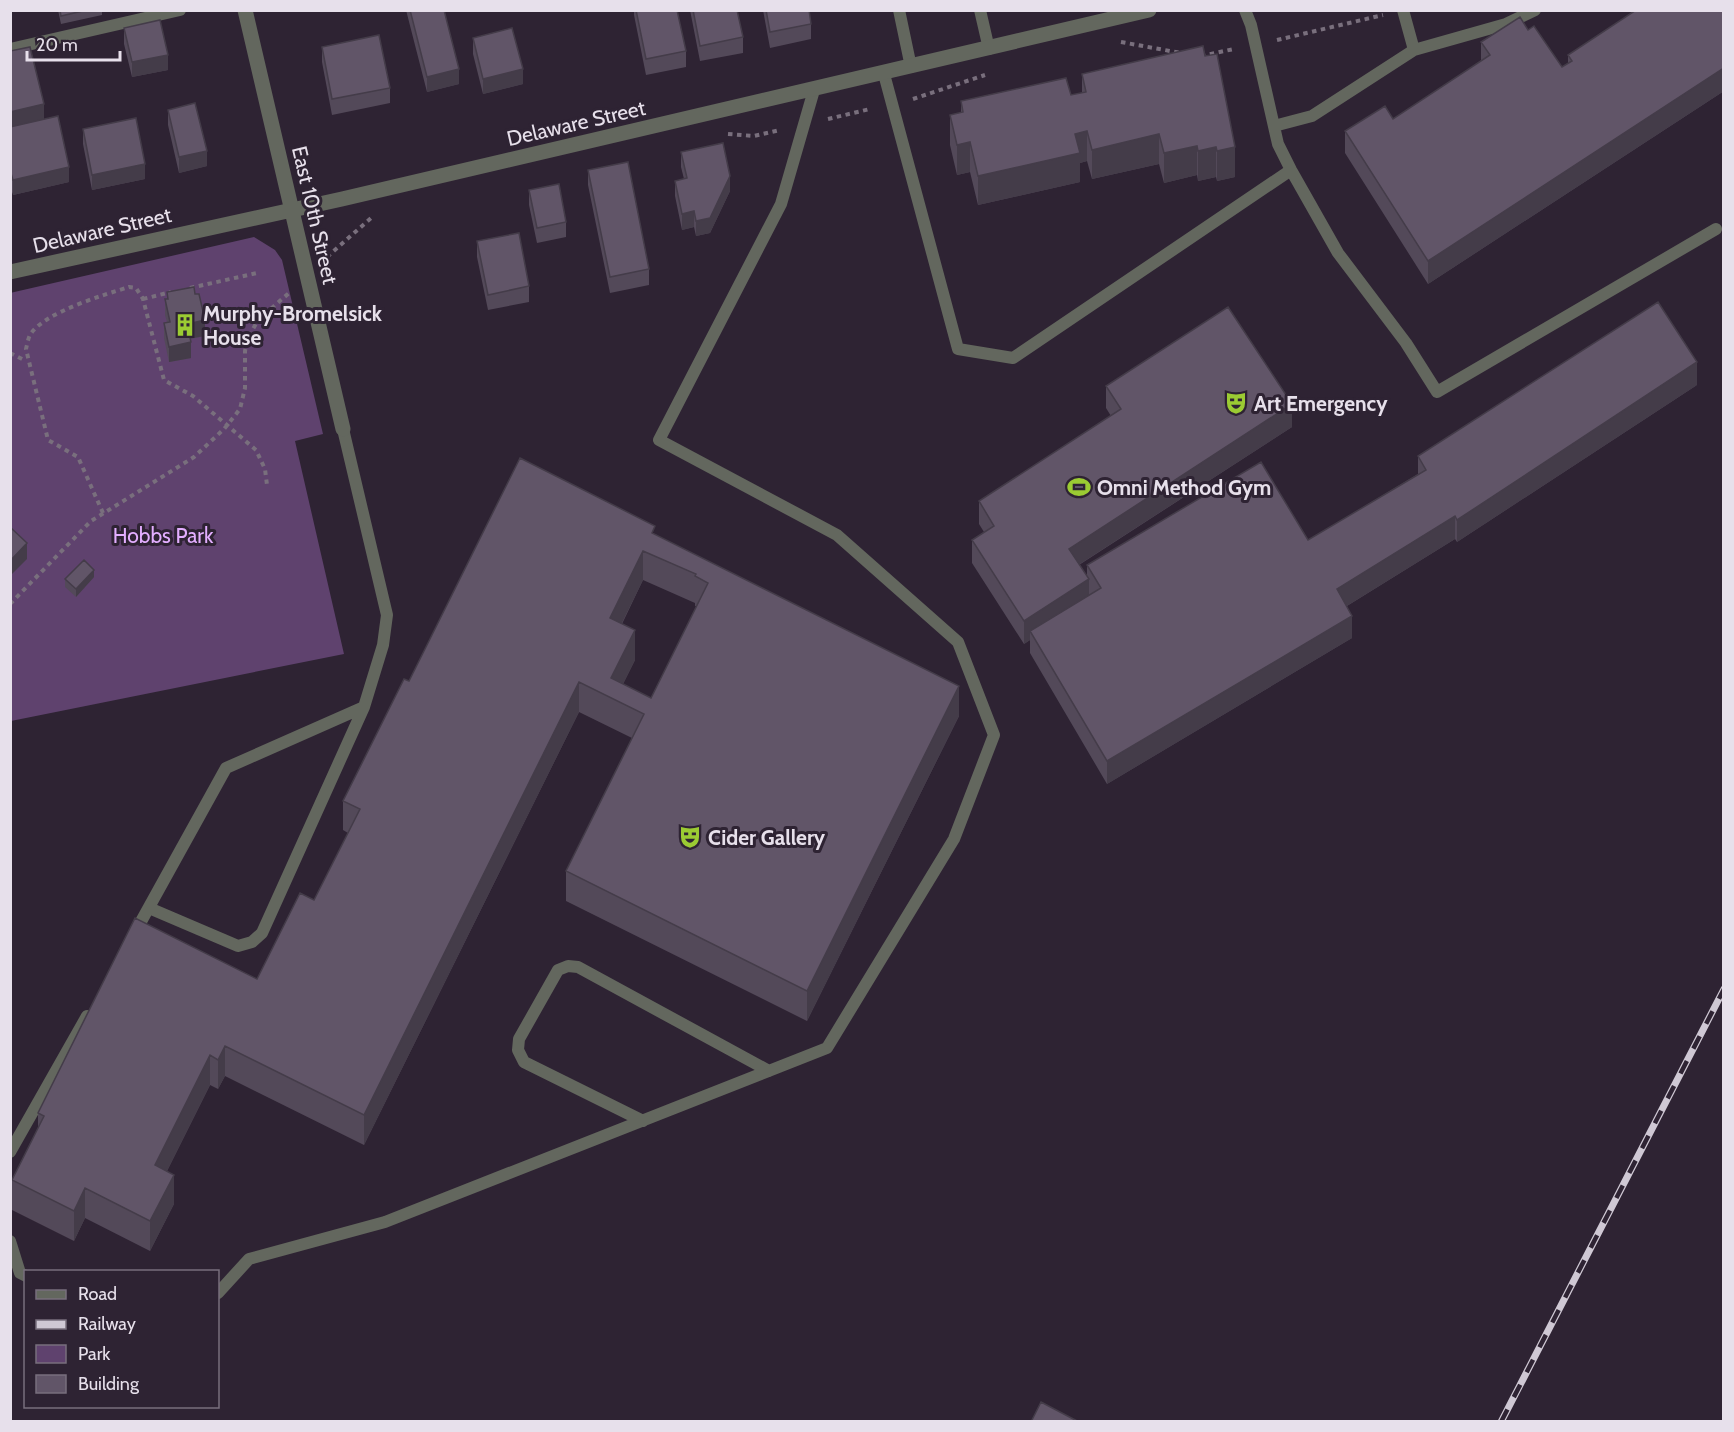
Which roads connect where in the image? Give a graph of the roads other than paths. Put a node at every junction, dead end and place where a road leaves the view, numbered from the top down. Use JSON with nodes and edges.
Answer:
{"nodes":[{"id":1,"x":180,"y":10,"type":"edge"},
{"id":2,"x":245,"y":10,"type":"edge"},
{"id":3,"x":899,"y":10,"type":"edge"},
{"id":4,"x":980,"y":10,"type":"edge"},
{"id":5,"x":1149,"y":10,"type":"edge"},
{"id":6,"x":1245,"y":10,"type":"edge"},
{"id":7,"x":1535,"y":10,"type":"edge"},
{"id":8,"x":1397,"y":12,"type":"edge"},
{"id":9,"x":10,"y":49,"type":"edge"},
{"id":10,"x":989,"y":49,"type":"junction"},
{"id":11,"x":1414,"y":50,"type":"junction"},
{"id":12,"x":911,"y":67,"type":"junction"},
{"id":13,"x":884,"y":74,"type":"junction"},
{"id":14,"x":813,"y":90,"type":"junction"},
{"id":15,"x":1274,"y":126,"type":"junction"},
{"id":16,"x":1291,"y":170,"type":"junction"},
{"id":17,"x":292,"y":209,"type":"junction"},
{"id":18,"x":1716,"y":229,"type":"dead end"},
{"id":19,"x":10,"y":272,"type":"edge"},
{"id":20,"x":343,"y":429,"type":"joint"},
{"id":21,"x":364,"y":707,"type":"junction"},
{"id":22,"x":149,"y":908,"type":"junction"},
{"id":23,"x":127,"y":947,"type":"edge"},
{"id":24,"x":92,"y":1008,"type":"edge"},
{"id":25,"x":769,"y":1071,"type":"junction"},
{"id":26,"x":643,"y":1121,"type":"junction"},
{"id":27,"x":10,"y":1152,"type":"edge"},
{"id":28,"x":10,"y":1241,"type":"edge"},
{"id":29,"x":24,"y":1275,"type":"edge"},
{"id":30,"x":219,"y":1292,"type":"edge"}],
"edges":[{"from":1,"to":9,"type":"lane"},
{"from":2,"to":17,"type":"street","name":"East 10th Street"},
{"from":3,"to":12,"type":"lane"},
{"from":4,"to":10,"type":"lane"},
{"from":5,"to":10,"type":"street","name":"Delaware Street"},
{"from":6,"to":15,"type":"lane"},
{"from":7,"to":11,"type":"lane"},
{"from":8,"to":11,"type":"lane"},
{"from":10,"to":12,"type":"street","name":"Delaware Street"},
{"from":11,"to":15,"type":"lane"},
{"from":12,"to":13,"type":"street","name":"Delaware Street"},
{"from":13,"to":14,"type":"street","name":"Delaware Street"},
{"from":13,"to":16,"type":"lane"},
{"from":14,"to":17,"type":"street","name":"Delaware Street"},
{"from":14,"to":25,"type":"lane"},
{"from":15,"to":16,"type":"lane"},
{"from":16,"to":18,"type":"lane"},
{"from":17,"to":19,"type":"street","name":"Delaware Street"},
{"from":17,"to":20,"type":"street","name":"East 10th Street"},
{"from":20,"to":21,"type":"lane"},
{"from":21,"to":22,"type":"lane"},
{"from":21,"to":22,"type":"lane"},
{"from":22,"to":23,"type":"lane"},
{"from":24,"to":27,"type":"lane"},
{"from":25,"to":26,"type":"lane"},
{"from":25,"to":26,"type":"lane"},
{"from":26,"to":30,"type":"lane"},
{"from":28,"to":29,"type":"lane"}]}
